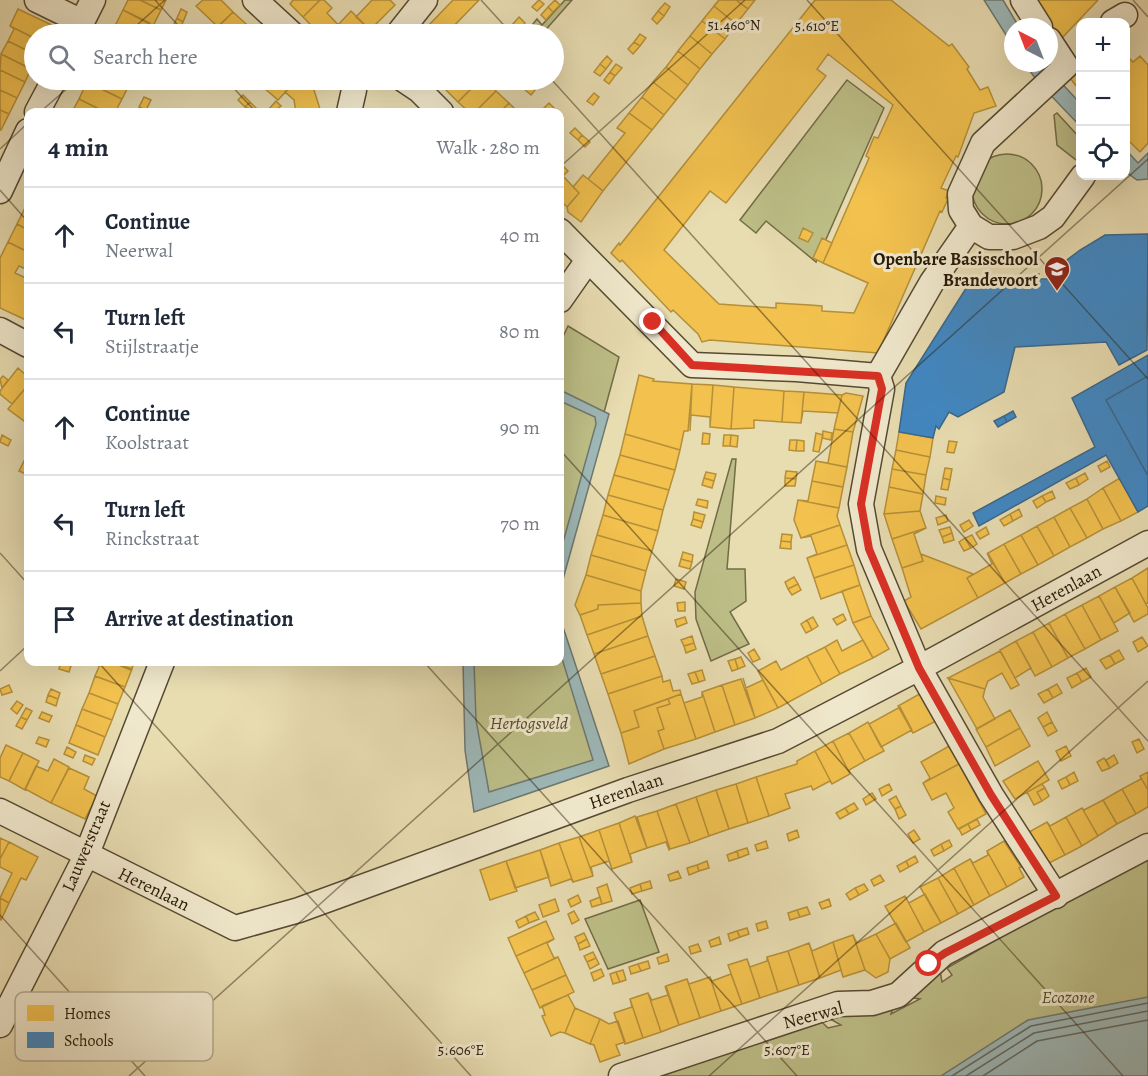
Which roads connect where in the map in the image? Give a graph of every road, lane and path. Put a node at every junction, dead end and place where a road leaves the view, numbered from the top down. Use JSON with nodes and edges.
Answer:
{"nodes":[{"id":1,"x":37,"y":0,"type":"edge"},
{"id":2,"x":93,"y":0,"type":"edge"},
{"id":3,"x":255,"y":0,"type":"edge"},
{"id":4,"x":425,"y":0,"type":"edge"},
{"id":5,"x":1023,"y":0,"type":"edge"},
{"id":6,"x":1035,"y":18,"type":"edge"},
{"id":7,"x":73,"y":24,"type":"edge"},
{"id":8,"x":81,"y":24,"type":"edge"},
{"id":9,"x":281,"y":24,"type":"edge"},
{"id":10,"x":406,"y":24,"type":"edge"},
{"id":11,"x":1061,"y":70,"type":"edge"},
{"id":12,"x":49,"y":90,"type":"edge"},
{"id":13,"x":354,"y":90,"type":"edge"},
{"id":14,"x":419,"y":90,"type":"edge"},
{"id":15,"x":39,"y":108,"type":"edge"},
{"id":16,"x":350,"y":108,"type":"edge"},
{"id":17,"x":437,"y":108,"type":"edge"},
{"id":18,"x":24,"y":140,"type":"edge"},
{"id":19,"x":1080,"y":180,"type":"edge"},
{"id":20,"x":0,"y":191,"type":"edge"},
{"id":21,"x":971,"y":226,"type":"junction"},
{"id":22,"x":564,"y":235,"type":"edge"},
{"id":23,"x":588,"y":260,"type":"junction"},
{"id":24,"x":564,"y":294,"type":"edge"},
{"id":25,"x":0,"y":330,"type":"edge"},
{"id":26,"x":24,"y":343,"type":"edge"},
{"id":27,"x":878,"y":376,"type":"junction"},
{"id":28,"x":1148,"y":543,"type":"edge"},
{"id":29,"x":160,"y":666,"type":"edge"},
{"id":30,"x":919,"y":668,"type":"junction"},
{"id":31,"x":0,"y":811,"type":"edge"},
{"id":32,"x":1148,"y":846,"type":"edge"},
{"id":33,"x":86,"y":856,"type":"junction"},
{"id":34,"x":1056,"y":896,"type":"junction"},
{"id":35,"x":17,"y":992,"type":"edge"},
{"id":36,"x":15,"y":996,"type":"edge"},
{"id":37,"x":0,"y":1025,"type":"edge"},
{"id":38,"x":621,"y":1076,"type":"edge"}],
"edges":[{"from":1,"to":7,"type":"street"},
{"from":2,"to":8,"type":"street"},
{"from":3,"to":9,"type":"street"},
{"from":4,"to":10,"type":"street"},
{"from":5,"to":6,"type":"street"},
{"from":11,"to":21,"type":"street"},
{"from":12,"to":15,"type":"street"},
{"from":13,"to":16,"type":"street"},
{"from":14,"to":17,"type":"street"},
{"from":18,"to":20,"type":"street"},
{"from":19,"to":21,"type":"street"},
{"from":21,"to":27,"type":"street"},
{"from":22,"to":23,"type":"street"},
{"from":23,"to":24,"type":"street"},
{"from":23,"to":27,"type":"street"},
{"from":25,"to":26,"type":"street"},
{"from":27,"to":30,"type":"street"},
{"from":28,"to":30,"type":"street","name":"Herenlaan"},
{"from":29,"to":33,"type":"street","name":"Lauwerstraat"},
{"from":30,"to":33,"type":"street","name":"Herenlaan"},
{"from":30,"to":34,"type":"street"},
{"from":31,"to":33,"type":"street","name":"Herenlaan"},
{"from":32,"to":34,"type":"street","name":"Neerwal"},
{"from":33,"to":35,"type":"street","name":"Lauwerstraat"},
{"from":34,"to":38,"type":"street","name":"Neerwal"},
{"from":36,"to":37,"type":"street","name":"Lauwerstraat"}]}
